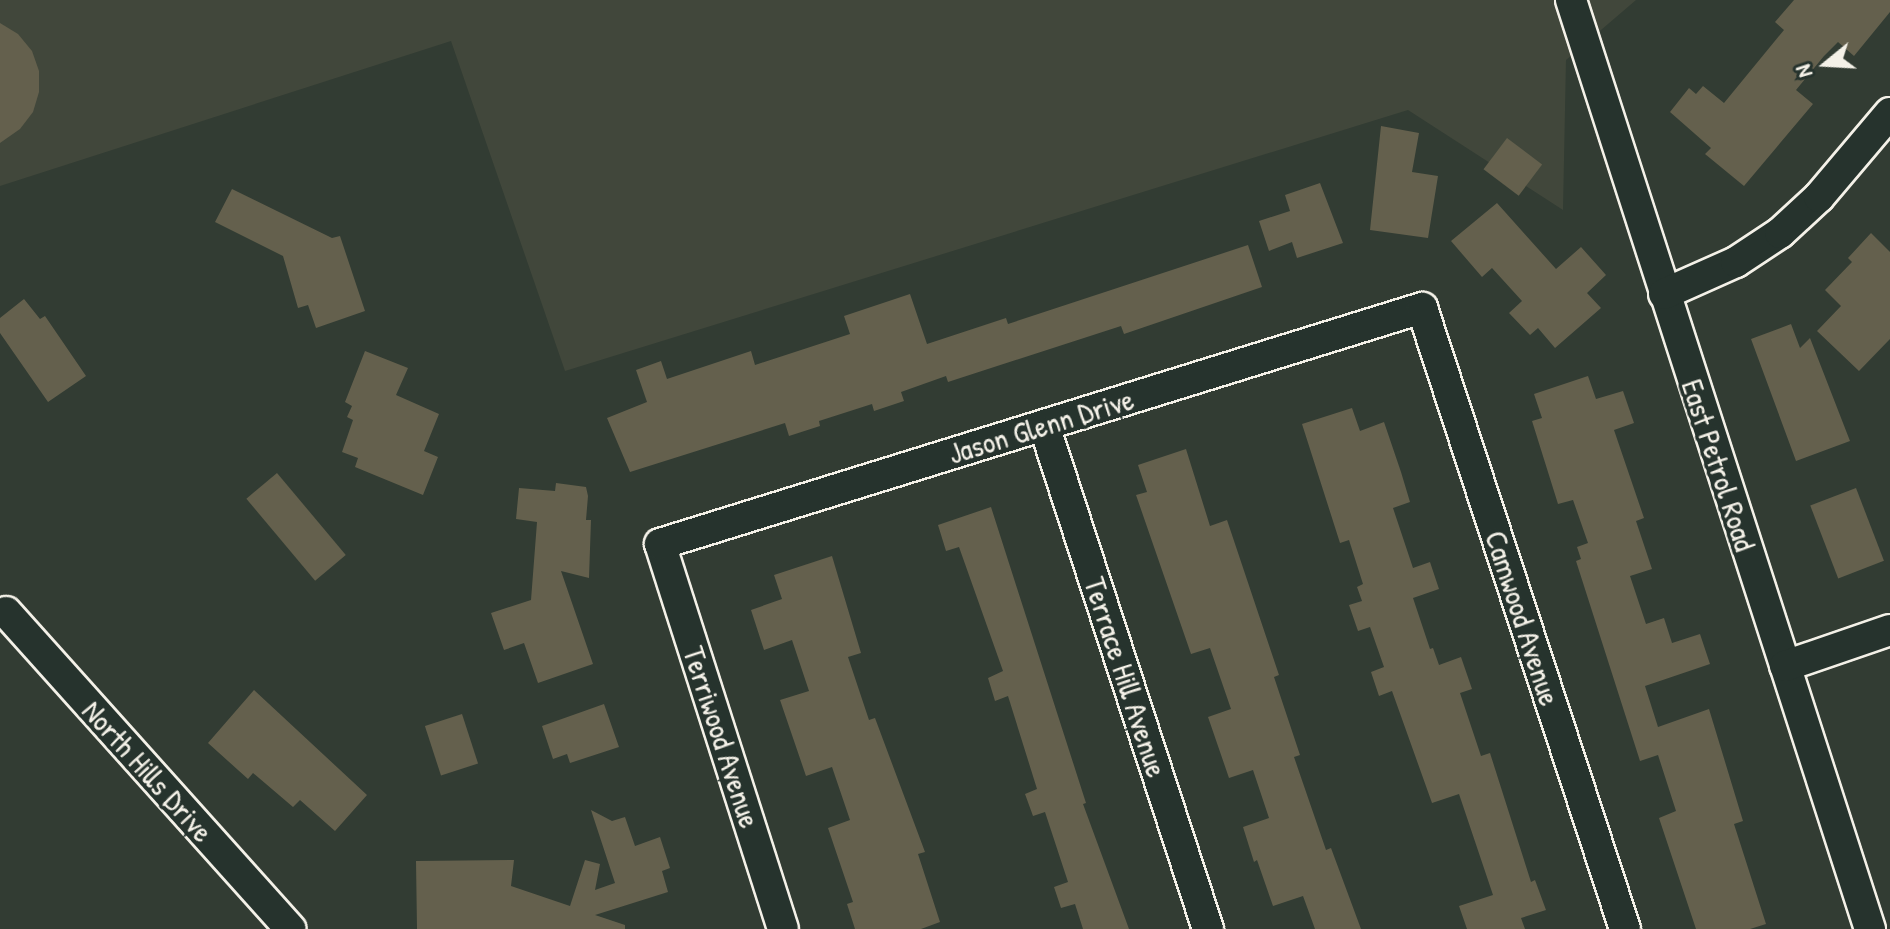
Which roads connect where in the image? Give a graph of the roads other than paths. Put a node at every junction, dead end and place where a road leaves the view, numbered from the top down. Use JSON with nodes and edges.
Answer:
{"nodes":[{"id":1,"x":1571,"y":0,"type":"edge"},
{"id":2,"x":1890,"y":113,"type":"edge"},
{"id":3,"x":1664,"y":294,"type":"junction"},
{"id":4,"x":1422,"y":308,"type":"joint"},
{"id":5,"x":1044,"y":425,"type":"junction"},
{"id":6,"x":660,"y":544,"type":"joint"},
{"id":7,"x":6,"y":612,"type":"dead end"},
{"id":8,"x":1890,"y":630,"type":"edge"},
{"id":9,"x":1785,"y":666,"type":"junction"},
{"id":10,"x":290,"y":929,"type":"edge"},
{"id":11,"x":783,"y":929,"type":"edge"},
{"id":12,"x":1208,"y":929,"type":"edge"},
{"id":13,"x":1625,"y":929,"type":"edge"},
{"id":14,"x":1870,"y":929,"type":"edge"}],
"edges":[{"from":1,"to":3,"type":"street","name":"East Petrol Road"},
{"from":2,"to":3,"type":"street"},
{"from":3,"to":9,"type":"street","name":"East Petrol Road"},
{"from":4,"to":5,"type":"street","name":"Jason Glenn Drive"},
{"from":4,"to":13,"type":"street","name":"Camwood Avenue"},
{"from":5,"to":6,"type":"street","name":"Jason Glenn Drive"},
{"from":5,"to":12,"type":"street","name":"Terrace Hill Avenue"},
{"from":6,"to":11,"type":"street","name":"Terriwood Avenue"},
{"from":7,"to":10,"type":"street","name":"North Hills Drive"},
{"from":8,"to":9,"type":"street"},
{"from":9,"to":14,"type":"street","name":"East Petrol Road"}]}
